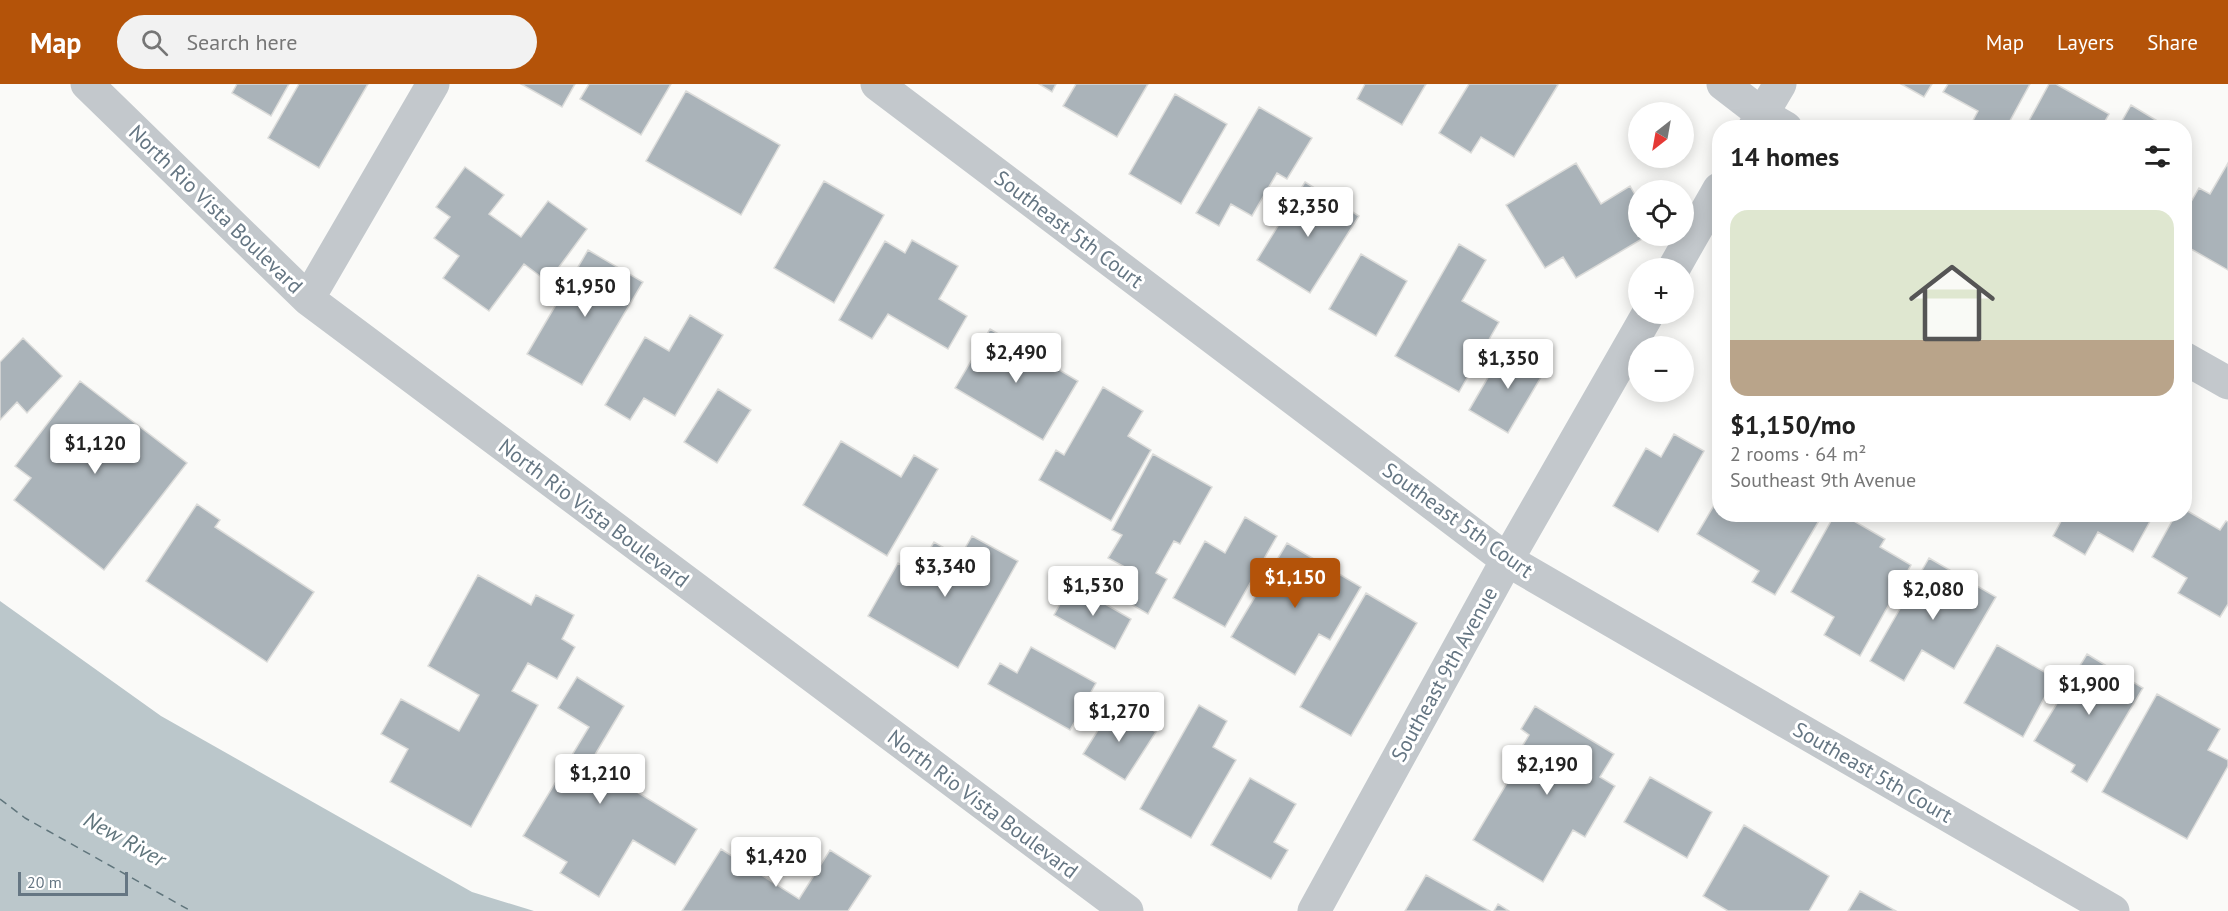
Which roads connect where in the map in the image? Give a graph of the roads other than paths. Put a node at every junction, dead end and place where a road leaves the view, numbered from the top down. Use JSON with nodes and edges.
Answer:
{"nodes":[{"id":1,"x":87,"y":84,"type":"edge"},
{"id":2,"x":433,"y":84,"type":"edge"},
{"id":3,"x":876,"y":84,"type":"edge"},
{"id":4,"x":1723,"y":84,"type":"edge"},
{"id":5,"x":1780,"y":84,"type":"edge"},
{"id":6,"x":1764,"y":120,"type":"edge"},
{"id":7,"x":1768,"y":120,"type":"edge"},
{"id":8,"x":1712,"y":201,"type":"edge"},
{"id":9,"x":1680,"y":258,"type":"edge"},
{"id":10,"x":309,"y":299,"type":"junction"},
{"id":11,"x":1642,"y":324,"type":"edge"},
{"id":12,"x":2192,"y":363,"type":"edge"},
{"id":13,"x":2228,"y":383,"type":"edge"},
{"id":14,"x":1507,"y":560,"type":"junction"},
{"id":15,"x":1127,"y":911,"type":"edge"},
{"id":16,"x":1314,"y":911,"type":"edge"},
{"id":17,"x":2113,"y":911,"type":"edge"}],
"edges":[{"from":1,"to":10,"type":"street","name":"North Rio Vista Boulevard"},
{"from":2,"to":10,"type":"street"},
{"from":3,"to":14,"type":"street","name":"Southeast 5th Court"},
{"from":4,"to":6,"type":"street"},
{"from":5,"to":7,"type":"street"},
{"from":8,"to":9,"type":"street"},
{"from":10,"to":15,"type":"street","name":"North Rio Vista Boulevard"},
{"from":11,"to":14,"type":"street","name":"Southeast 9th Avenue"},
{"from":12,"to":13,"type":"street"},
{"from":14,"to":16,"type":"street","name":"Southeast 9th Avenue"},
{"from":14,"to":17,"type":"street","name":"Southeast 5th Court"}]}
